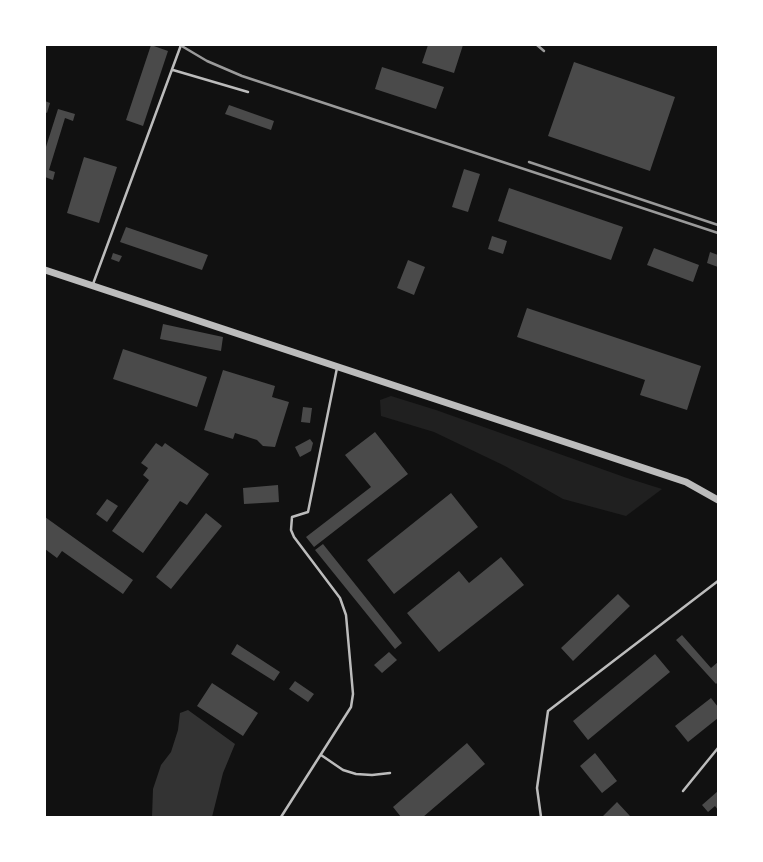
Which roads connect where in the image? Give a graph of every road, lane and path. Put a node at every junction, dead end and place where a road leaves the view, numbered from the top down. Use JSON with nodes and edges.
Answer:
{"nodes":[{"id":1,"x":181,"y":45,"type":"edge"},
{"id":2,"x":173,"y":70,"type":"junction"},
{"id":3,"x":248,"y":92,"type":"dead end"},
{"id":4,"x":45,"y":270,"type":"edge"},
{"id":5,"x":92,"y":286,"type":"junction"},
{"id":6,"x":338,"y":367,"type":"junction"},
{"id":7,"x":718,"y":500,"type":"edge"},
{"id":8,"x":718,"y":581,"type":"edge"},
{"id":9,"x":718,"y":748,"type":"edge"},
{"id":10,"x":321,"y":755,"type":"junction"},
{"id":11,"x":390,"y":773,"type":"dead end"},
{"id":12,"x":683,"y":791,"type":"dead end"},
{"id":13,"x":282,"y":817,"type":"edge"},
{"id":14,"x":541,"y":817,"type":"edge"}],
"edges":[{"from":1,"to":2,"type":"lane"},
{"from":2,"to":3,"type":"lane"},
{"from":2,"to":5,"type":"lane"},
{"from":4,"to":5,"type":"street"},
{"from":5,"to":6,"type":"street"},
{"from":6,"to":7,"type":"street"},
{"from":6,"to":10,"type":"lane"},
{"from":8,"to":14,"type":"lane"},
{"from":9,"to":12,"type":"lane"},
{"from":10,"to":11,"type":"lane"},
{"from":10,"to":13,"type":"lane"}]}
